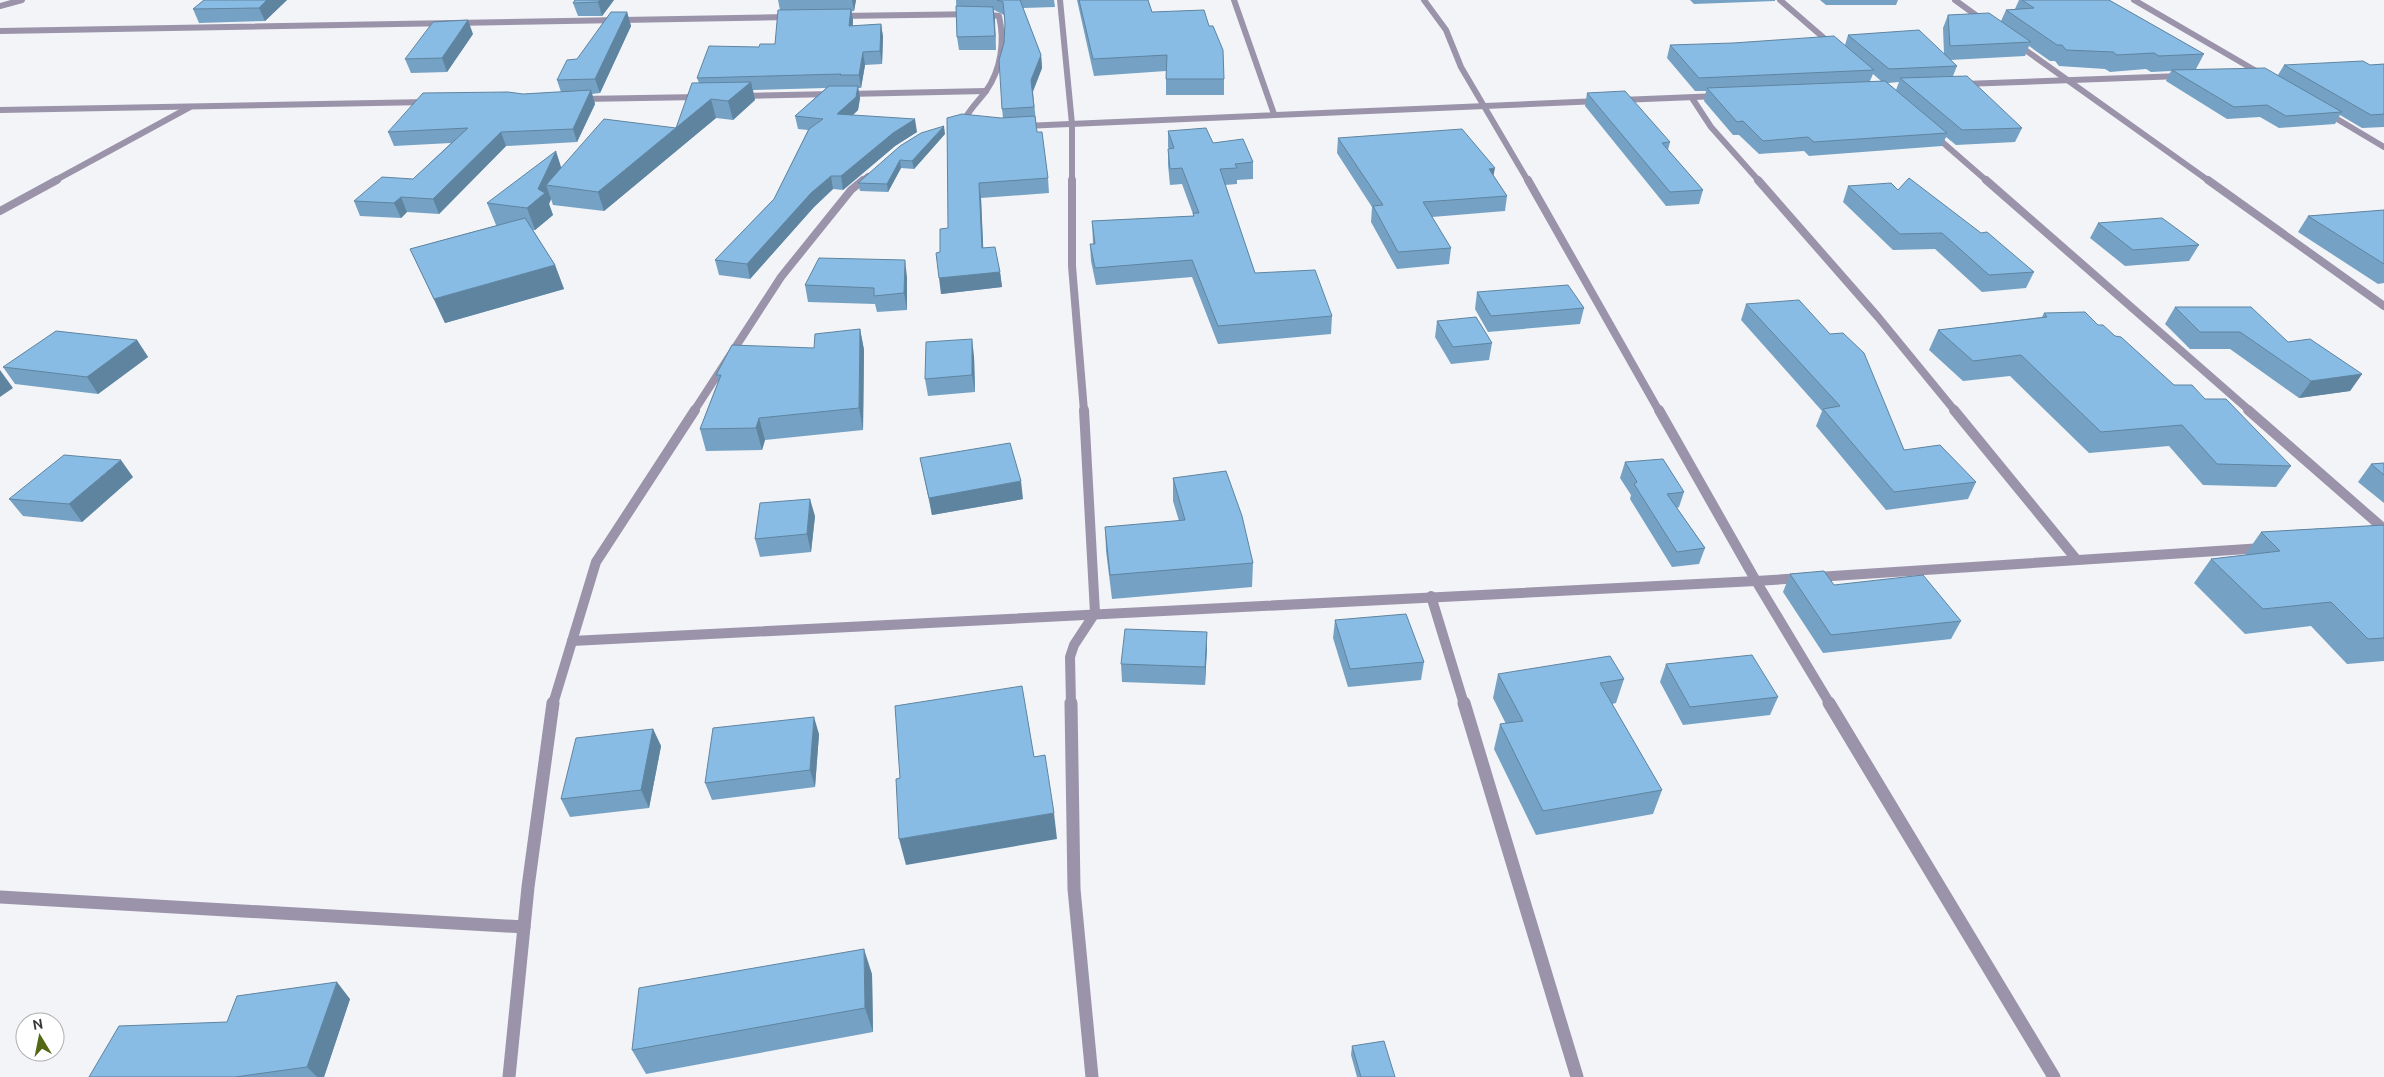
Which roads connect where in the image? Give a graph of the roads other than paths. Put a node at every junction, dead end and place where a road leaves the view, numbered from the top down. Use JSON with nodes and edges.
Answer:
{"nodes":[{"id":1,"x":22,"y":0,"type":"edge"},
{"id":2,"x":1060,"y":0,"type":"edge"},
{"id":3,"x":1234,"y":0,"type":"edge"},
{"id":4,"x":1424,"y":0,"type":"edge"},
{"id":5,"x":1780,"y":0,"type":"edge"},
{"id":6,"x":1955,"y":0,"type":"edge"},
{"id":7,"x":2134,"y":0,"type":"edge"},
{"id":8,"x":0,"y":6,"type":"edge"},
{"id":9,"x":835,"y":16,"type":"edge"},
{"id":10,"x":795,"y":17,"type":"edge"},
{"id":11,"x":1987,"y":23,"type":"edge"},
{"id":12,"x":0,"y":31,"type":"edge"},
{"id":13,"x":2011,"y":40,"type":"edge"},
{"id":14,"x":1838,"y":50,"type":"edge"},
{"id":15,"x":2261,"y":74,"type":"junction"},
{"id":16,"x":2242,"y":75,"type":"edge"},
{"id":17,"x":2193,"y":76,"type":"edge"},
{"id":18,"x":2270,"y":76,"type":"edge"},
{"id":19,"x":2068,"y":80,"type":"junction"},
{"id":20,"x":1951,"y":84,"type":"edge"},
{"id":21,"x":986,"y":91,"type":"junction"},
{"id":22,"x":736,"y":96,"type":"edge"},
{"id":23,"x":1730,"y":96,"type":"edge"},
{"id":24,"x":707,"y":97,"type":"edge"},
{"id":25,"x":1692,"y":98,"type":"junction"},
{"id":26,"x":579,"y":99,"type":"edge"},
{"id":27,"x":1603,"y":101,"type":"edge"},
{"id":28,"x":1613,"y":101,"type":"edge"},
{"id":29,"x":441,"y":102,"type":"edge"},
{"id":30,"x":1484,"y":105,"type":"junction"},
{"id":31,"x":192,"y":107,"type":"junction"},
{"id":32,"x":2318,"y":108,"type":"edge"},
{"id":33,"x":0,"y":110,"type":"edge"},
{"id":34,"x":1274,"y":114,"type":"junction"},
{"id":35,"x":963,"y":124,"type":"edge"},
{"id":36,"x":1072,"y":124,"type":"junction"},
{"id":37,"x":1013,"y":126,"type":"edge"},
{"id":38,"x":1926,"y":127,"type":"edge"},
{"id":39,"x":2384,"y":147,"type":"edge"},
{"id":40,"x":878,"y":168,"type":"edge"},
{"id":41,"x":0,"y":211,"type":"edge"},
{"id":42,"x":2384,"y":306,"type":"edge"},
{"id":43,"x":2384,"y":529,"type":"edge"},
{"id":44,"x":2275,"y":547,"type":"edge"},
{"id":45,"x":2076,"y":559,"type":"junction"},
{"id":46,"x":1756,"y":581,"type":"junction"},
{"id":47,"x":1431,"y":596,"type":"junction"},
{"id":48,"x":1095,"y":613,"type":"junction"},
{"id":49,"x":572,"y":641,"type":"junction"},
{"id":50,"x":0,"y":897,"type":"edge"},
{"id":51,"x":524,"y":927,"type":"junction"},
{"id":52,"x":509,"y":1077,"type":"edge"},
{"id":53,"x":1092,"y":1077,"type":"edge"},
{"id":54,"x":1577,"y":1077,"type":"edge"},
{"id":55,"x":2054,"y":1077,"type":"edge"}],
"edges":[{"from":1,"to":8,"type":"street"},
{"from":2,"to":36,"type":"street"},
{"from":3,"to":34,"type":"street"},
{"from":4,"to":30,"type":"street"},
{"from":5,"to":14,"type":"street"},
{"from":6,"to":11,"type":"street"},
{"from":7,"to":15,"type":"street"},
{"from":9,"to":21,"type":"street"},
{"from":10,"to":12,"type":"street"},
{"from":13,"to":19,"type":"street"},
{"from":15,"to":16,"type":"street"},
{"from":15,"to":18,"type":"street"},
{"from":17,"to":19,"type":"street"},
{"from":19,"to":20,"type":"street"},
{"from":19,"to":42,"type":"street"},
{"from":21,"to":22,"type":"street"},
{"from":21,"to":35,"type":"street"},
{"from":23,"to":25,"type":"street"},
{"from":24,"to":26,"type":"street"},
{"from":25,"to":28,"type":"street"},
{"from":25,"to":45,"type":"street"},
{"from":27,"to":30,"type":"street"},
{"from":29,"to":31,"type":"street"},
{"from":30,"to":34,"type":"street"},
{"from":30,"to":46,"type":"street"},
{"from":31,"to":33,"type":"street"},
{"from":31,"to":41,"type":"street"},
{"from":32,"to":39,"type":"street"},
{"from":34,"to":36,"type":"street"},
{"from":36,"to":37,"type":"street"},
{"from":36,"to":48,"type":"street"},
{"from":38,"to":43,"type":"street"},
{"from":40,"to":49,"type":"street"},
{"from":44,"to":45,"type":"street"},
{"from":45,"to":46,"type":"street"},
{"from":46,"to":47,"type":"street"},
{"from":46,"to":55,"type":"street"},
{"from":47,"to":48,"type":"street"},
{"from":47,"to":54,"type":"street"},
{"from":48,"to":49,"type":"street"},
{"from":48,"to":53,"type":"street"},
{"from":49,"to":51,"type":"street"},
{"from":50,"to":51,"type":"street"},
{"from":51,"to":52,"type":"street"}]}
